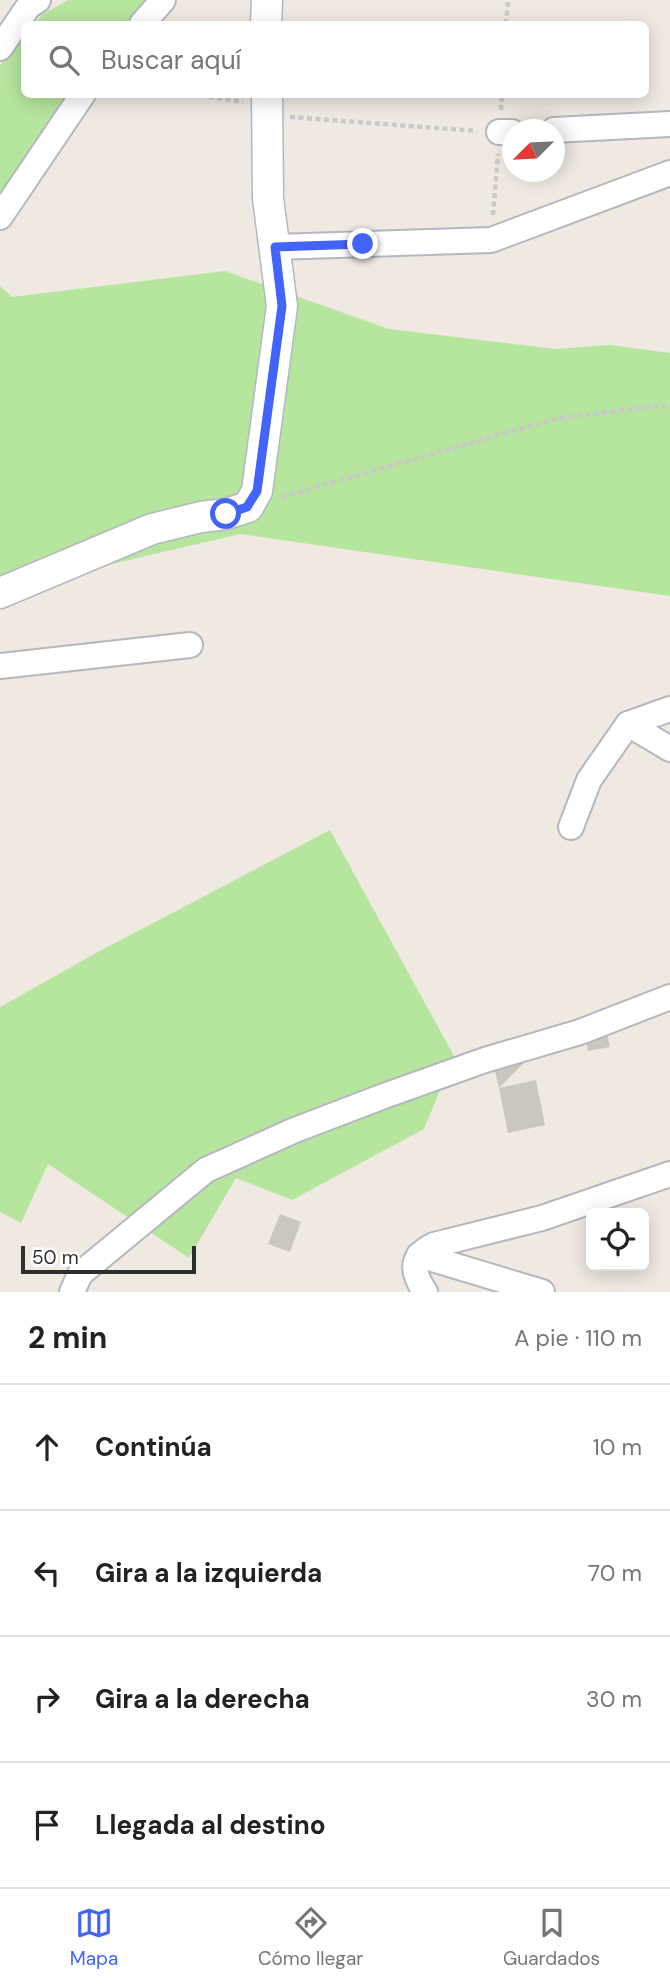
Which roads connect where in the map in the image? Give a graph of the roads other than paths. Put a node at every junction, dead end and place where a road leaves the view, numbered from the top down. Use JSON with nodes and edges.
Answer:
{"nodes":[{"id":1,"x":38,"y":0,"type":"edge"},
{"id":2,"x":163,"y":0,"type":"edge"},
{"id":3,"x":267,"y":0,"type":"edge"},
{"id":4,"x":145,"y":21,"type":"edge"},
{"id":5,"x":266,"y":21,"type":"edge"},
{"id":6,"x":0,"y":48,"type":"edge"},
{"id":7,"x":80,"y":98,"type":"edge"},
{"id":8,"x":267,"y":105,"type":"edge"},
{"id":9,"x":670,"y":124,"type":"edge"},
{"id":10,"x":565,"y":129,"type":"edge"},
{"id":11,"x":670,"y":173,"type":"edge"},
{"id":12,"x":0,"y":217,"type":"edge"},
{"id":13,"x":275,"y":247,"type":"junction"},
{"id":14,"x":0,"y":593,"type":"edge"},
{"id":15,"x":190,"y":645,"type":"dead end"},
{"id":16,"x":0,"y":666,"type":"edge"},
{"id":17,"x":670,"y":709,"type":"edge"},
{"id":18,"x":628,"y":724,"type":"junction"},
{"id":19,"x":670,"y":749,"type":"edge"},
{"id":20,"x":571,"y":827,"type":"dead end"},
{"id":21,"x":670,"y":997,"type":"edge"},
{"id":22,"x":670,"y":1174,"type":"edge"},
{"id":23,"x":419,"y":1255,"type":"junction"},
{"id":24,"x":72,"y":1292,"type":"edge"},
{"id":25,"x":425,"y":1292,"type":"edge"},
{"id":26,"x":542,"y":1292,"type":"edge"}],
"edges":[{"from":1,"to":6,"type":"street"},
{"from":2,"to":4,"type":"street"},
{"from":3,"to":5,"type":"street"},
{"from":7,"to":12,"type":"street"},
{"from":8,"to":13,"type":"street"},
{"from":9,"to":10,"type":"street"},
{"from":11,"to":13,"type":"street"},
{"from":13,"to":14,"type":"street"},
{"from":15,"to":16,"type":"street"},
{"from":17,"to":18,"type":"street"},
{"from":18,"to":19,"type":"street"},
{"from":18,"to":20,"type":"street"},
{"from":21,"to":24,"type":"street"},
{"from":22,"to":23,"type":"street"},
{"from":23,"to":25,"type":"street"},
{"from":23,"to":26,"type":"street"}]}
